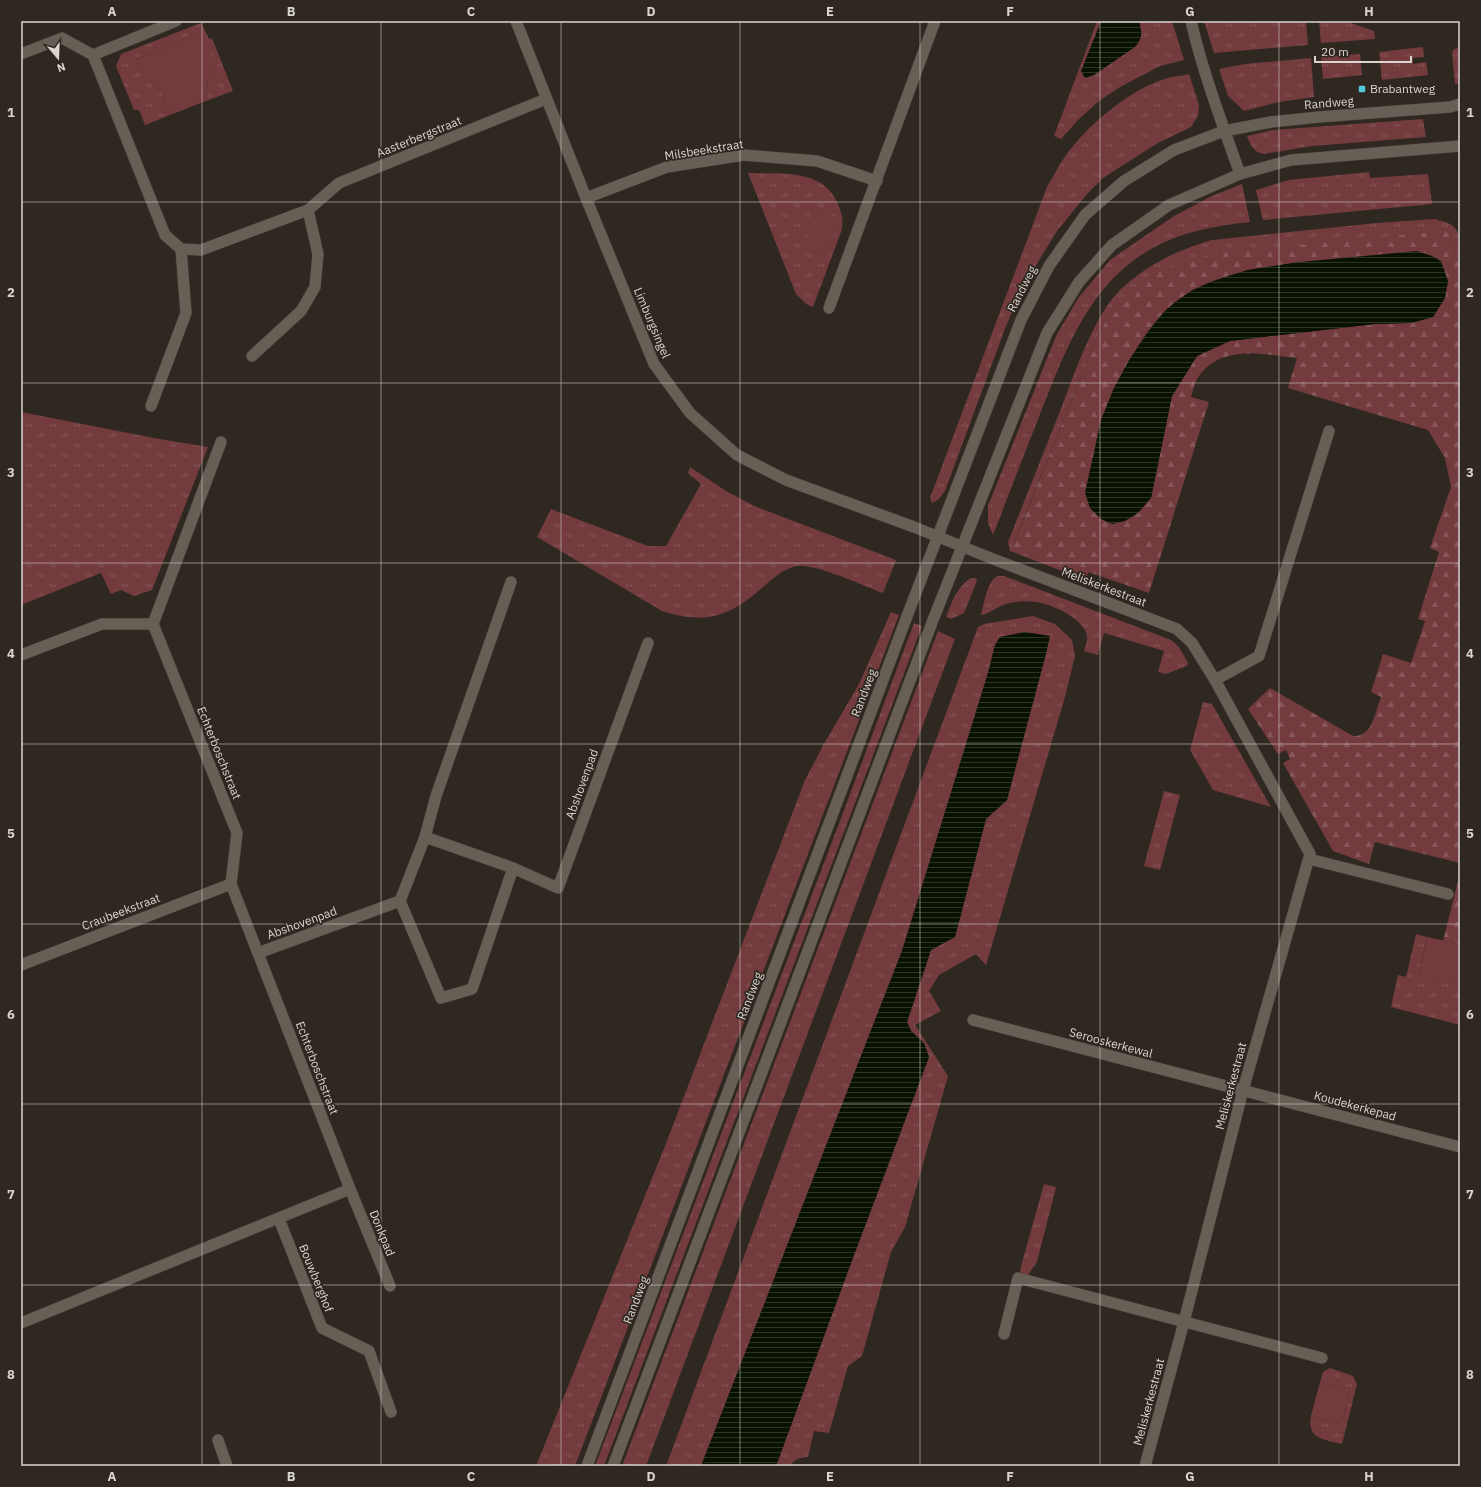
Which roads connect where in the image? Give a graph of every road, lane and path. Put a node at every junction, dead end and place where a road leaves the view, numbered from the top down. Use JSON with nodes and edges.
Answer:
{"nodes":[{"id":1,"x":176,"y":21,"type":"edge"},
{"id":2,"x":516,"y":21,"type":"edge"},
{"id":3,"x":935,"y":21,"type":"edge"},
{"id":4,"x":1191,"y":21,"type":"edge"},
{"id":5,"x":21,"y":54,"type":"edge"},
{"id":6,"x":93,"y":55,"type":"junction"},
{"id":7,"x":546,"y":99,"type":"junction"},
{"id":8,"x":1460,"y":104,"type":"edge"},
{"id":9,"x":1224,"y":131,"type":"junction"},
{"id":10,"x":1460,"y":146,"type":"edge"},
{"id":11,"x":1240,"y":174,"type":"junction"},
{"id":12,"x":877,"y":181,"type":"junction"},
{"id":13,"x":586,"y":198,"type":"junction"},
{"id":14,"x":308,"y":210,"type":"junction"},
{"id":15,"x":181,"y":249,"type":"junction"},
{"id":16,"x":829,"y":308,"type":"dead end"},
{"id":17,"x":252,"y":356,"type":"dead end"},
{"id":18,"x":151,"y":406,"type":"dead end"},
{"id":19,"x":1329,"y":431,"type":"dead end"},
{"id":20,"x":220,"y":442,"type":"dead end"},
{"id":21,"x":938,"y":536,"type":"junction"},
{"id":22,"x":962,"y":546,"type":"junction"},
{"id":23,"x":511,"y":582,"type":"dead end"},
{"id":24,"x":153,"y":624,"type":"junction"},
{"id":25,"x":648,"y":643,"type":"dead end"},
{"id":26,"x":21,"y":655,"type":"edge"},
{"id":27,"x":1215,"y":680,"type":"junction"},
{"id":28,"x":425,"y":837,"type":"junction"},
{"id":29,"x":1309,"y":859,"type":"junction"},
{"id":30,"x":513,"y":868,"type":"junction"},
{"id":31,"x":231,"y":884,"type":"junction"},
{"id":32,"x":1448,"y":894,"type":"dead end"},
{"id":33,"x":400,"y":901,"type":"junction"},
{"id":34,"x":258,"y":953,"type":"junction"},
{"id":35,"x":21,"y":965,"type":"edge"},
{"id":36,"x":973,"y":1020,"type":"dead end"},
{"id":37,"x":1243,"y":1090,"type":"junction"},
{"id":38,"x":1460,"y":1147,"type":"edge"},
{"id":39,"x":350,"y":1189,"type":"junction"},
{"id":40,"x":279,"y":1219,"type":"junction"},
{"id":41,"x":390,"y":1286,"type":"dead end"},
{"id":42,"x":1184,"y":1322,"type":"junction"},
{"id":43,"x":21,"y":1323,"type":"edge"},
{"id":44,"x":1004,"y":1334,"type":"dead end"},
{"id":45,"x":1322,"y":1358,"type":"dead end"},
{"id":46,"x":391,"y":1412,"type":"dead end"},
{"id":47,"x":218,"y":1440,"type":"dead end"},
{"id":48,"x":227,"y":1466,"type":"edge"},
{"id":49,"x":587,"y":1466,"type":"edge"},
{"id":50,"x":613,"y":1466,"type":"edge"},
{"id":51,"x":1145,"y":1466,"type":"edge"}],
"edges":[{"from":1,"to":6,"type":"street"},
{"from":2,"to":7,"type":"street","name":"Limburgsingel"},
{"from":3,"to":12,"type":"street"},
{"from":4,"to":9,"type":"street"},
{"from":5,"to":6,"type":"street"},
{"from":6,"to":15,"type":"street"},
{"from":7,"to":13,"type":"street","name":"Limburgsingel"},
{"from":7,"to":14,"type":"street","name":"Aasterbergstraat"},
{"from":8,"to":9,"type":"street","name":"Randweg"},
{"from":9,"to":11,"type":"street"},
{"from":9,"to":21,"type":"street","name":"Randweg"},
{"from":10,"to":11,"type":"street"},
{"from":11,"to":22,"type":"street"},
{"from":12,"to":13,"type":"street","name":"Milsbeekstraat"},
{"from":12,"to":16,"type":"street"},
{"from":13,"to":21,"type":"street","name":"Limburgsingel"},
{"from":14,"to":15,"type":"street","name":"Aasterbergstraat"},
{"from":14,"to":17,"type":"street"},
{"from":15,"to":18,"type":"street"},
{"from":19,"to":27,"type":"street"},
{"from":20,"to":24,"type":"street"},
{"from":21,"to":22,"type":"street"},
{"from":21,"to":49,"type":"street","name":"Randweg"},
{"from":22,"to":27,"type":"street","name":"Meliskerkestraat"},
{"from":22,"to":50,"type":"street"},
{"from":23,"to":28,"type":"street"},
{"from":24,"to":26,"type":"street"},
{"from":24,"to":31,"type":"street","name":"Echterboschstraat"},
{"from":25,"to":30,"type":"street","name":"Abshovenpad"},
{"from":27,"to":29,"type":"street","name":"Meliskerkestraat"},
{"from":28,"to":30,"type":"street","name":"Abshovenpad"},
{"from":28,"to":33,"type":"street"},
{"from":29,"to":32,"type":"street"},
{"from":29,"to":37,"type":"street","name":"Meliskerkestraat"},
{"from":30,"to":33,"type":"street"},
{"from":31,"to":34,"type":"street","name":"Echterboschstraat"},
{"from":31,"to":35,"type":"street","name":"Craubeekstraat"},
{"from":33,"to":34,"type":"street","name":"Abshovenpad"},
{"from":34,"to":39,"type":"street","name":"Echterboschstraat"},
{"from":36,"to":37,"type":"street","name":"Serooskerkewal"},
{"from":37,"to":38,"type":"street","name":"Koudekerkepad"},
{"from":37,"to":42,"type":"street","name":"Meliskerkestraat"},
{"from":39,"to":40,"type":"street"},
{"from":39,"to":41,"type":"street","name":"Donkpad"},
{"from":40,"to":43,"type":"street"},
{"from":40,"to":46,"type":"street","name":"Bouwberghof"},
{"from":42,"to":44,"type":"street"},
{"from":42,"to":45,"type":"street"},
{"from":42,"to":51,"type":"street","name":"Meliskerkestraat"},
{"from":47,"to":48,"type":"street"}]}
